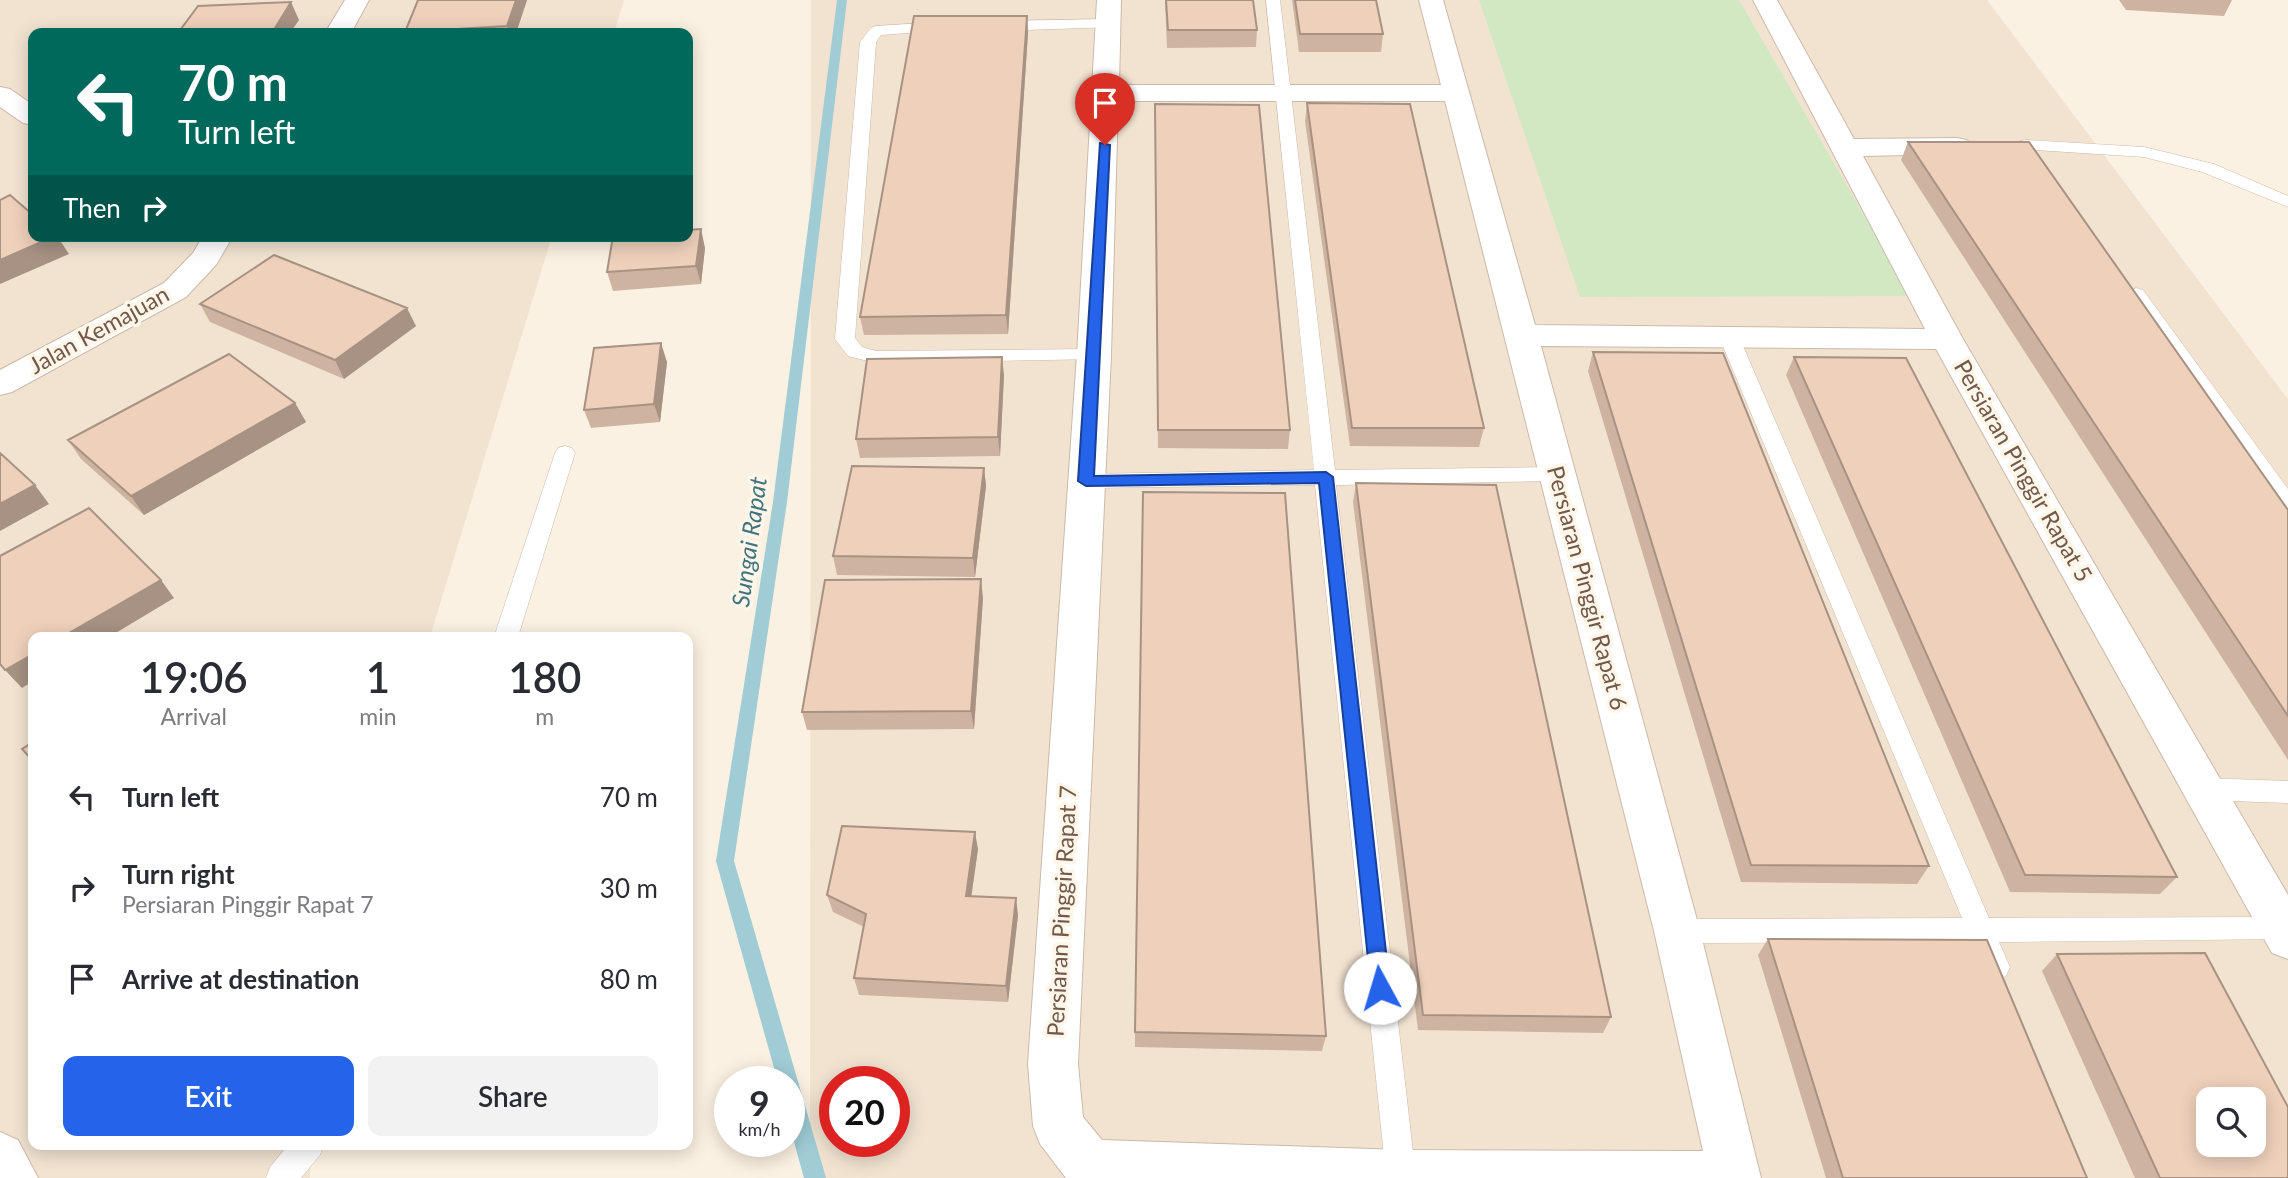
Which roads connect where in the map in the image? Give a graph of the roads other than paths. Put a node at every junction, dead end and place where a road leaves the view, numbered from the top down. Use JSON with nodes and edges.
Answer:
{"nodes":[{"id":1,"x":357,"y":0,"type":"edge"},
{"id":2,"x":1273,"y":0,"type":"edge"},
{"id":3,"x":1431,"y":0,"type":"edge"},
{"id":4,"x":1765,"y":0,"type":"edge"},
{"id":5,"x":1109,"y":12,"type":"edge"},
{"id":6,"x":983,"y":26,"type":"edge"},
{"id":7,"x":956,"y":27,"type":"edge"},
{"id":8,"x":341,"y":28,"type":"edge"},
{"id":9,"x":1107,"y":93,"type":"junction"},
{"id":10,"x":1455,"y":93,"type":"junction"},
{"id":11,"x":1284,"y":94,"type":"junction"},
{"id":12,"x":0,"y":95,"type":"edge"},
{"id":13,"x":28,"y":114,"type":"edge"},
{"id":14,"x":2006,"y":146,"type":"junction"},
{"id":15,"x":1844,"y":148,"type":"junction"},
{"id":16,"x":2045,"y":168,"type":"edge"},
{"id":17,"x":2288,"y":202,"type":"edge"},
{"id":18,"x":214,"y":242,"type":"edge"},
{"id":19,"x":2126,"y":281,"type":"edge"},
{"id":20,"x":1522,"y":335,"type":"junction"},
{"id":21,"x":1947,"y":339,"type":"junction"},
{"id":22,"x":1730,"y":340,"type":"junction"},
{"id":23,"x":1094,"y":355,"type":"junction"},
{"id":24,"x":0,"y":384,"type":"edge"},
{"id":25,"x":565,"y":453,"type":"dead end"},
{"id":26,"x":1557,"y":474,"type":"junction"},
{"id":27,"x":1326,"y":477,"type":"junction"},
{"id":28,"x":1086,"y":481,"type":"junction"},
{"id":29,"x":2288,"y":506,"type":"edge"},
{"id":30,"x":508,"y":632,"type":"edge"},
{"id":31,"x":2203,"y":789,"type":"junction"},
{"id":32,"x":2288,"y":792,"type":"edge"},
{"id":33,"x":1981,"y":930,"type":"junction"},
{"id":34,"x":1677,"y":931,"type":"junction"},
{"id":35,"x":2285,"y":934,"type":"edge"},
{"id":36,"x":2006,"y":992,"type":"edge"},
{"id":37,"x":304,"y":1150,"type":"edge"},
{"id":38,"x":0,"y":1158,"type":"edge"},
{"id":39,"x":1401,"y":1176,"type":"junction"},
{"id":40,"x":1735,"y":1177,"type":"edge"},
{"id":41,"x":12,"y":1178,"type":"edge"},
{"id":42,"x":281,"y":1178,"type":"edge"}],
"edges":[{"from":1,"to":8,"type":"street"},
{"from":2,"to":11,"type":"lane"},
{"from":3,"to":10,"type":"street","name":"Persiaran Pinggir Rapat 6"},
{"from":4,"to":15,"type":"street","name":"Persiaran Pinggir Rapat 5"},
{"from":5,"to":6,"type":"lane"},
{"from":5,"to":9,"type":"street","name":"Persiaran Pinggir Rapat 7"},
{"from":7,"to":23,"type":"lane"},
{"from":9,"to":11,"type":"street"},
{"from":9,"to":23,"type":"street","name":"Persiaran Pinggir Rapat 7"},
{"from":10,"to":11,"type":"street"},
{"from":10,"to":20,"type":"street","name":"Persiaran Pinggir Rapat 6"},
{"from":11,"to":27,"type":"lane"},
{"from":12,"to":13,"type":"street"},
{"from":14,"to":15,"type":"street"},
{"from":14,"to":16,"type":"lane"},
{"from":14,"to":17,"type":"lane"},
{"from":15,"to":21,"type":"street","name":"Persiaran Pinggir Rapat 5"},
{"from":18,"to":24,"type":"street","name":"Jalan Kemajuan"},
{"from":19,"to":29,"type":"lane"},
{"from":20,"to":22,"type":"street"},
{"from":20,"to":26,"type":"street","name":"Persiaran Pinggir Rapat 6"},
{"from":21,"to":22,"type":"street"},
{"from":21,"to":31,"type":"street","name":"Persiaran Pinggir Rapat 5"},
{"from":22,"to":33,"type":"lane"},
{"from":23,"to":28,"type":"street","name":"Persiaran Pinggir Rapat 7"},
{"from":25,"to":30,"type":"lane"},
{"from":26,"to":27,"type":"lane"},
{"from":26,"to":34,"type":"street","name":"Persiaran Pinggir Rapat 6"},
{"from":27,"to":28,"type":"lane"},
{"from":27,"to":39,"type":"lane"},
{"from":28,"to":39,"type":"street","name":"Persiaran Pinggir Rapat 7"},
{"from":31,"to":32,"type":"lane"},
{"from":31,"to":35,"type":"street","name":"Persiaran Pinggir Rapat 5"},
{"from":33,"to":34,"type":"lane"},
{"from":33,"to":35,"type":"lane"},
{"from":33,"to":36,"type":"lane"},
{"from":34,"to":40,"type":"street","name":"Persiaran Pinggir Rapat 6"},
{"from":37,"to":42,"type":"lane"},
{"from":38,"to":41,"type":"street"},
{"from":39,"to":40,"type":"street","name":"Persiaran Pinggir Rapat 7"}]}
